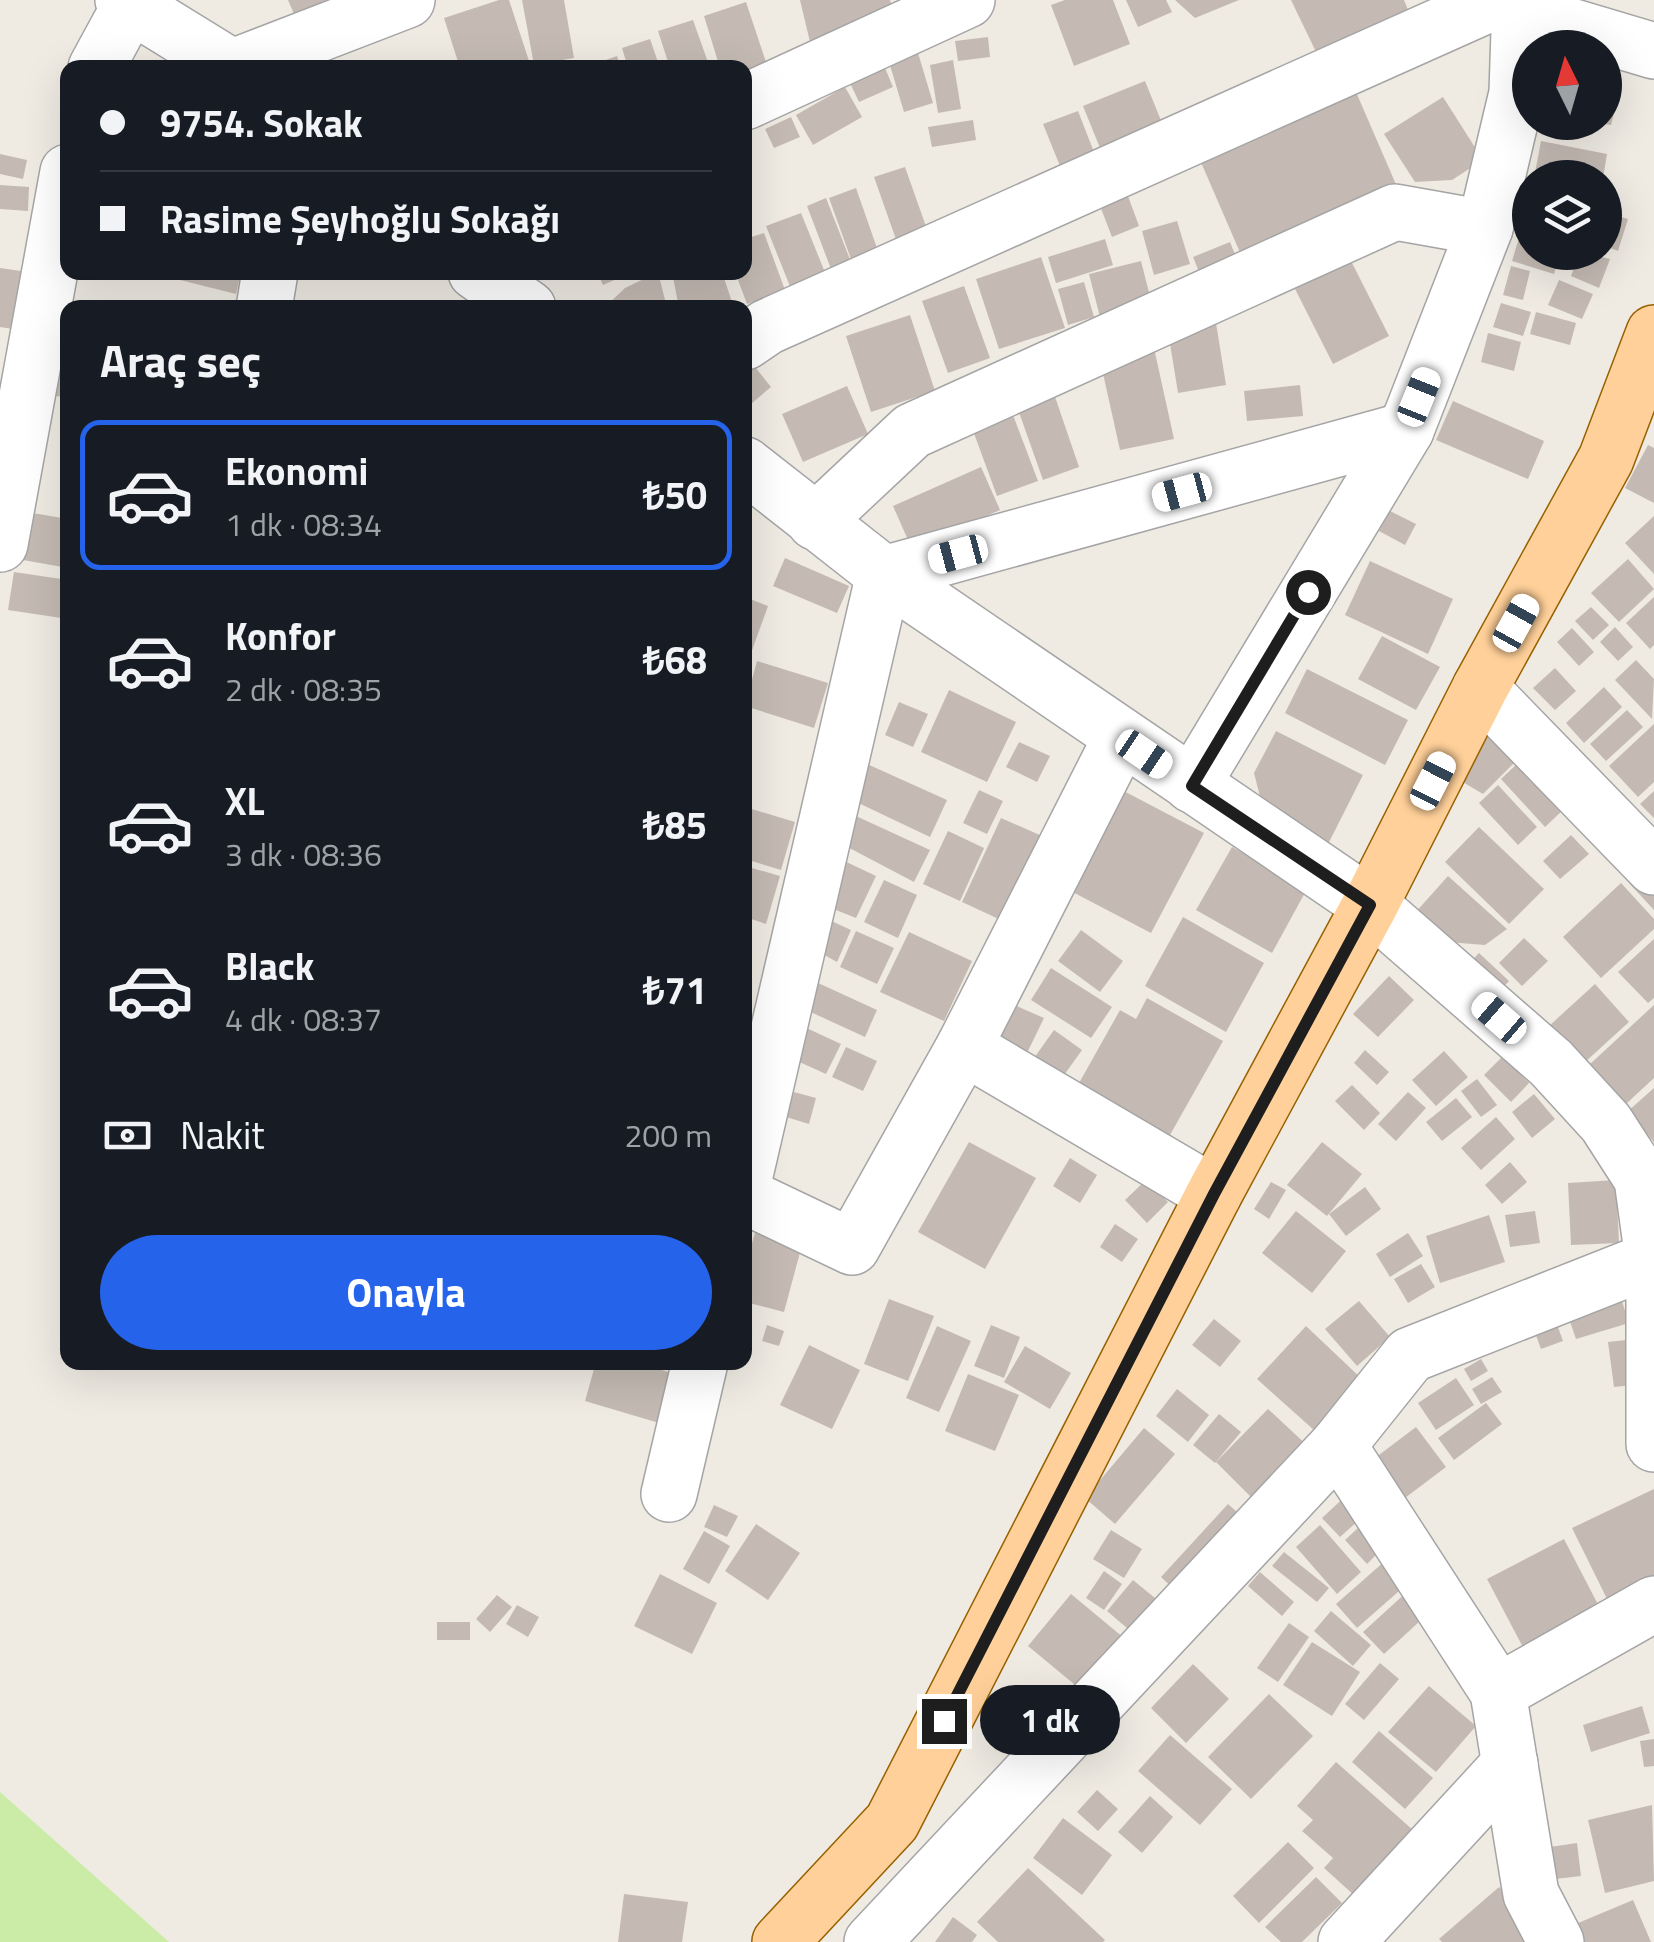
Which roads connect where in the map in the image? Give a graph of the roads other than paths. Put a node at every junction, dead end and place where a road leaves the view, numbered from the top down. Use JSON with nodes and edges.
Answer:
{"nodes":[{"id":1,"x":407,"y":0,"type":"edge"},
{"id":2,"x":966,"y":0,"type":"edge"},
{"id":3,"x":129,"y":1,"type":"edge"},
{"id":4,"x":1512,"y":4,"type":"edge"},
{"id":5,"x":1654,"y":51,"type":"edge"},
{"id":6,"x":100,"y":60,"type":"edge"},
{"id":7,"x":222,"y":60,"type":"edge"},
{"id":8,"x":251,"y":60,"type":"edge"},
{"id":9,"x":752,"y":99,"type":"edge"},
{"id":10,"x":60,"y":216,"type":"edge"},
{"id":11,"x":1485,"y":228,"type":"junction"},
{"id":12,"x":486,"y":280,"type":"edge"},
{"id":13,"x":516,"y":300,"type":"edge"},
{"id":14,"x":1654,"y":333,"type":"edge"},
{"id":15,"x":752,"y":337,"type":"edge"},
{"id":16,"x":1406,"y":430,"type":"junction"},
{"id":17,"x":752,"y":471,"type":"edge"},
{"id":18,"x":815,"y":522,"type":"junction"},
{"id":19,"x":0,"y":544,"type":"edge"},
{"id":20,"x":884,"y":574,"type":"junction"},
{"id":21,"x":1480,"y":688,"type":"junction"},
{"id":22,"x":1121,"y":738,"type":"junction"},
{"id":23,"x":1192,"y":786,"type":"junction"},
{"id":24,"x":1654,"y":867,"type":"edge"},
{"id":25,"x":1370,"y":905,"type":"junction"},
{"id":26,"x":964,"y":1046,"type":"junction"},
{"id":27,"x":752,"y":1145,"type":"edge"},
{"id":28,"x":1214,"y":1194,"type":"junction"},
{"id":29,"x":752,"y":1199,"type":"edge"},
{"id":30,"x":1653,"y":1260,"type":"edge"},
{"id":31,"x":698,"y":1370,"type":"edge"},
{"id":32,"x":1654,"y":1444,"type":"edge"},
{"id":33,"x":1338,"y":1445,"type":"junction"},
{"id":34,"x":669,"y":1494,"type":"dead end"},
{"id":35,"x":1654,"y":1604,"type":"edge"},
{"id":36,"x":1498,"y":1692,"type":"junction"},
{"id":37,"x":1510,"y":1764,"type":"junction"},
{"id":38,"x":780,"y":1942,"type":"edge"},
{"id":39,"x":872,"y":1942,"type":"edge"},
{"id":40,"x":1346,"y":1942,"type":"edge"},
{"id":41,"x":1556,"y":1942,"type":"edge"}],
"edges":[{"from":1,"to":8,"type":"street"},
{"from":2,"to":9,"type":"street"},
{"from":3,"to":6,"type":"street"},
{"from":3,"to":7,"type":"street"},
{"from":4,"to":5,"type":"street"},
{"from":4,"to":11,"type":"street"},
{"from":4,"to":15,"type":"street"},
{"from":10,"to":19,"type":"street"},
{"from":11,"to":16,"type":"street"},
{"from":11,"to":18,"type":"street"},
{"from":12,"to":13,"type":"street"},
{"from":14,"to":21,"type":"main road"},
{"from":16,"to":20,"type":"street"},
{"from":16,"to":23,"type":"street"},
{"from":17,"to":18,"type":"street"},
{"from":18,"to":20,"type":"street"},
{"from":20,"to":22,"type":"street"},
{"from":20,"to":27,"type":"street"},
{"from":21,"to":24,"type":"street"},
{"from":21,"to":25,"type":"main road"},
{"from":22,"to":23,"type":"street"},
{"from":22,"to":26,"type":"street"},
{"from":23,"to":25,"type":"street"},
{"from":25,"to":28,"type":"main road"},
{"from":25,"to":30,"type":"street"},
{"from":26,"to":28,"type":"street"},
{"from":26,"to":29,"type":"street"},
{"from":28,"to":38,"type":"main road"},
{"from":30,"to":32,"type":"street"},
{"from":30,"to":33,"type":"street"},
{"from":31,"to":34,"type":"street"},
{"from":33,"to":36,"type":"street"},
{"from":33,"to":39,"type":"street"},
{"from":35,"to":36,"type":"street"},
{"from":36,"to":37,"type":"street"},
{"from":37,"to":40,"type":"street"},
{"from":37,"to":41,"type":"street"}]}
